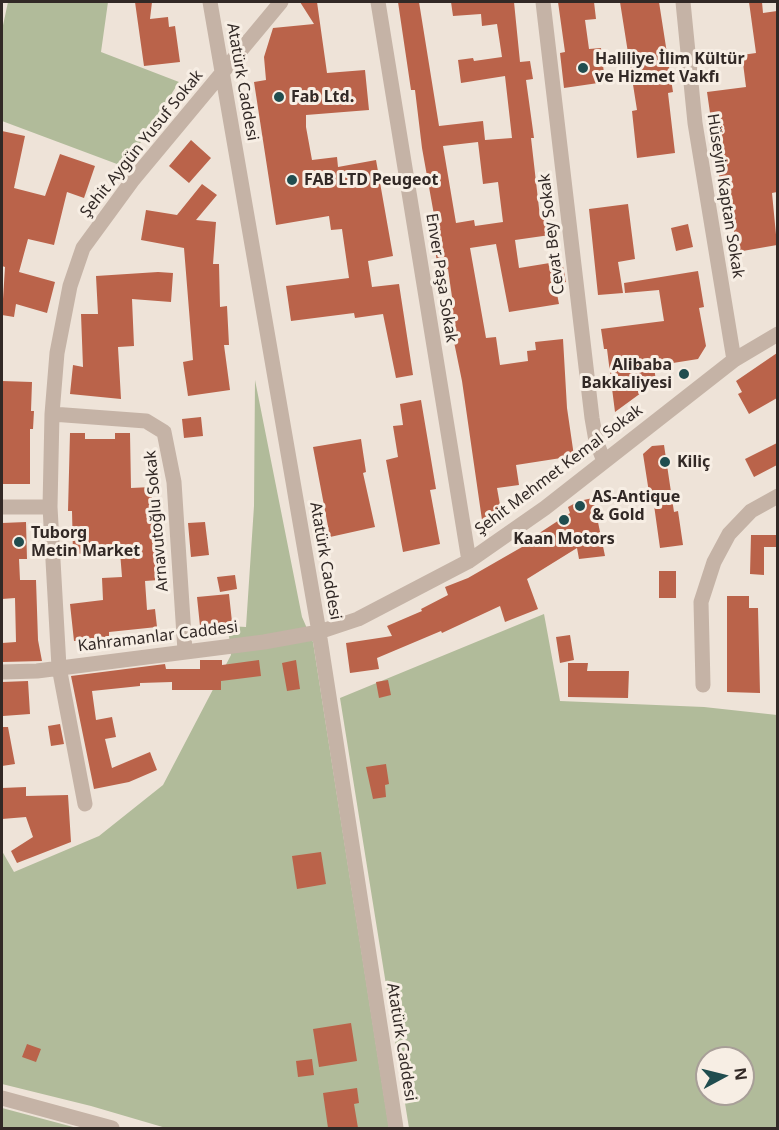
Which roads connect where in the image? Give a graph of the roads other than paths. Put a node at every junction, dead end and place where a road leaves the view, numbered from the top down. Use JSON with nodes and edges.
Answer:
{"nodes":[{"id":1,"x":210,"y":2,"type":"edge"},
{"id":2,"x":280,"y":2,"type":"edge"},
{"id":3,"x":378,"y":2,"type":"edge"},
{"id":4,"x":543,"y":2,"type":"edge"},
{"id":5,"x":683,"y":2,"type":"edge"},
{"id":6,"x":222,"y":74,"type":"junction"},
{"id":7,"x":777,"y":334,"type":"edge"},
{"id":8,"x":735,"y":360,"type":"junction"},
{"id":9,"x":52,"y":414,"type":"junction"},
{"id":10,"x":604,"y":461,"type":"junction"},
{"id":11,"x":777,"y":496,"type":"edge"},
{"id":12,"x":2,"y":507,"type":"edge"},
{"id":13,"x":50,"y":507,"type":"junction"},
{"id":14,"x":469,"y":561,"type":"junction"},
{"id":15,"x":319,"y":632,"type":"junction"},
{"id":16,"x":185,"y":651,"type":"junction"},
{"id":17,"x":59,"y":668,"type":"junction"},
{"id":18,"x":2,"y":672,"type":"edge"},
{"id":19,"x":703,"y":685,"type":"dead end"},
{"id":20,"x":85,"y":804,"type":"dead end"},
{"id":21,"x":2,"y":1098,"type":"edge"},
{"id":22,"x":112,"y":1128,"type":"edge"},
{"id":23,"x":396,"y":1128,"type":"edge"}],
"edges":[{"from":1,"to":6,"type":"street","name":"Atatürk Caddesi"},
{"from":2,"to":6,"type":"street","name":"Şehit Aygün Yusuf Sokak"},
{"from":3,"to":14,"type":"street","name":"Enver Paşa Sokak"},
{"from":4,"to":10,"type":"street","name":"Cevat Bey Sokak"},
{"from":5,"to":8,"type":"street","name":"Hüseyin Kaptan Sokak"},
{"from":6,"to":9,"type":"street","name":"Şehit Aygün Yusuf Sokak"},
{"from":6,"to":15,"type":"street","name":"Atatürk Caddesi"},
{"from":7,"to":8,"type":"street","name":"Şehit Mehmet Kemal Sokak"},
{"from":8,"to":10,"type":"street","name":"Şehit Mehmet Kemal Sokak"},
{"from":9,"to":13,"type":"street","name":"Şehit Aygün Yusuf Sokak"},
{"from":9,"to":16,"type":"street","name":"Arnavutoğlu Sokak"},
{"from":10,"to":14,"type":"street","name":"Şehit Mehmet Kemal Sokak"},
{"from":11,"to":19,"type":"street"},
{"from":12,"to":13,"type":"street"},
{"from":13,"to":17,"type":"street","name":"Şehit Aygün Yusuf Sokak"},
{"from":14,"to":15,"type":"street","name":"Şehit Mehmet Kemal Sokak"},
{"from":15,"to":16,"type":"street","name":"Kahramanlar Caddesi"},
{"from":15,"to":23,"type":"street","name":"Atatürk Caddesi"},
{"from":16,"to":17,"type":"street","name":"Kahramanlar Caddesi"},
{"from":17,"to":18,"type":"street","name":"Kahramanlar Caddesi"},
{"from":17,"to":20,"type":"street","name":"Şehit Aygün Yusuf Sokak"},
{"from":21,"to":22,"type":"street"}]}
